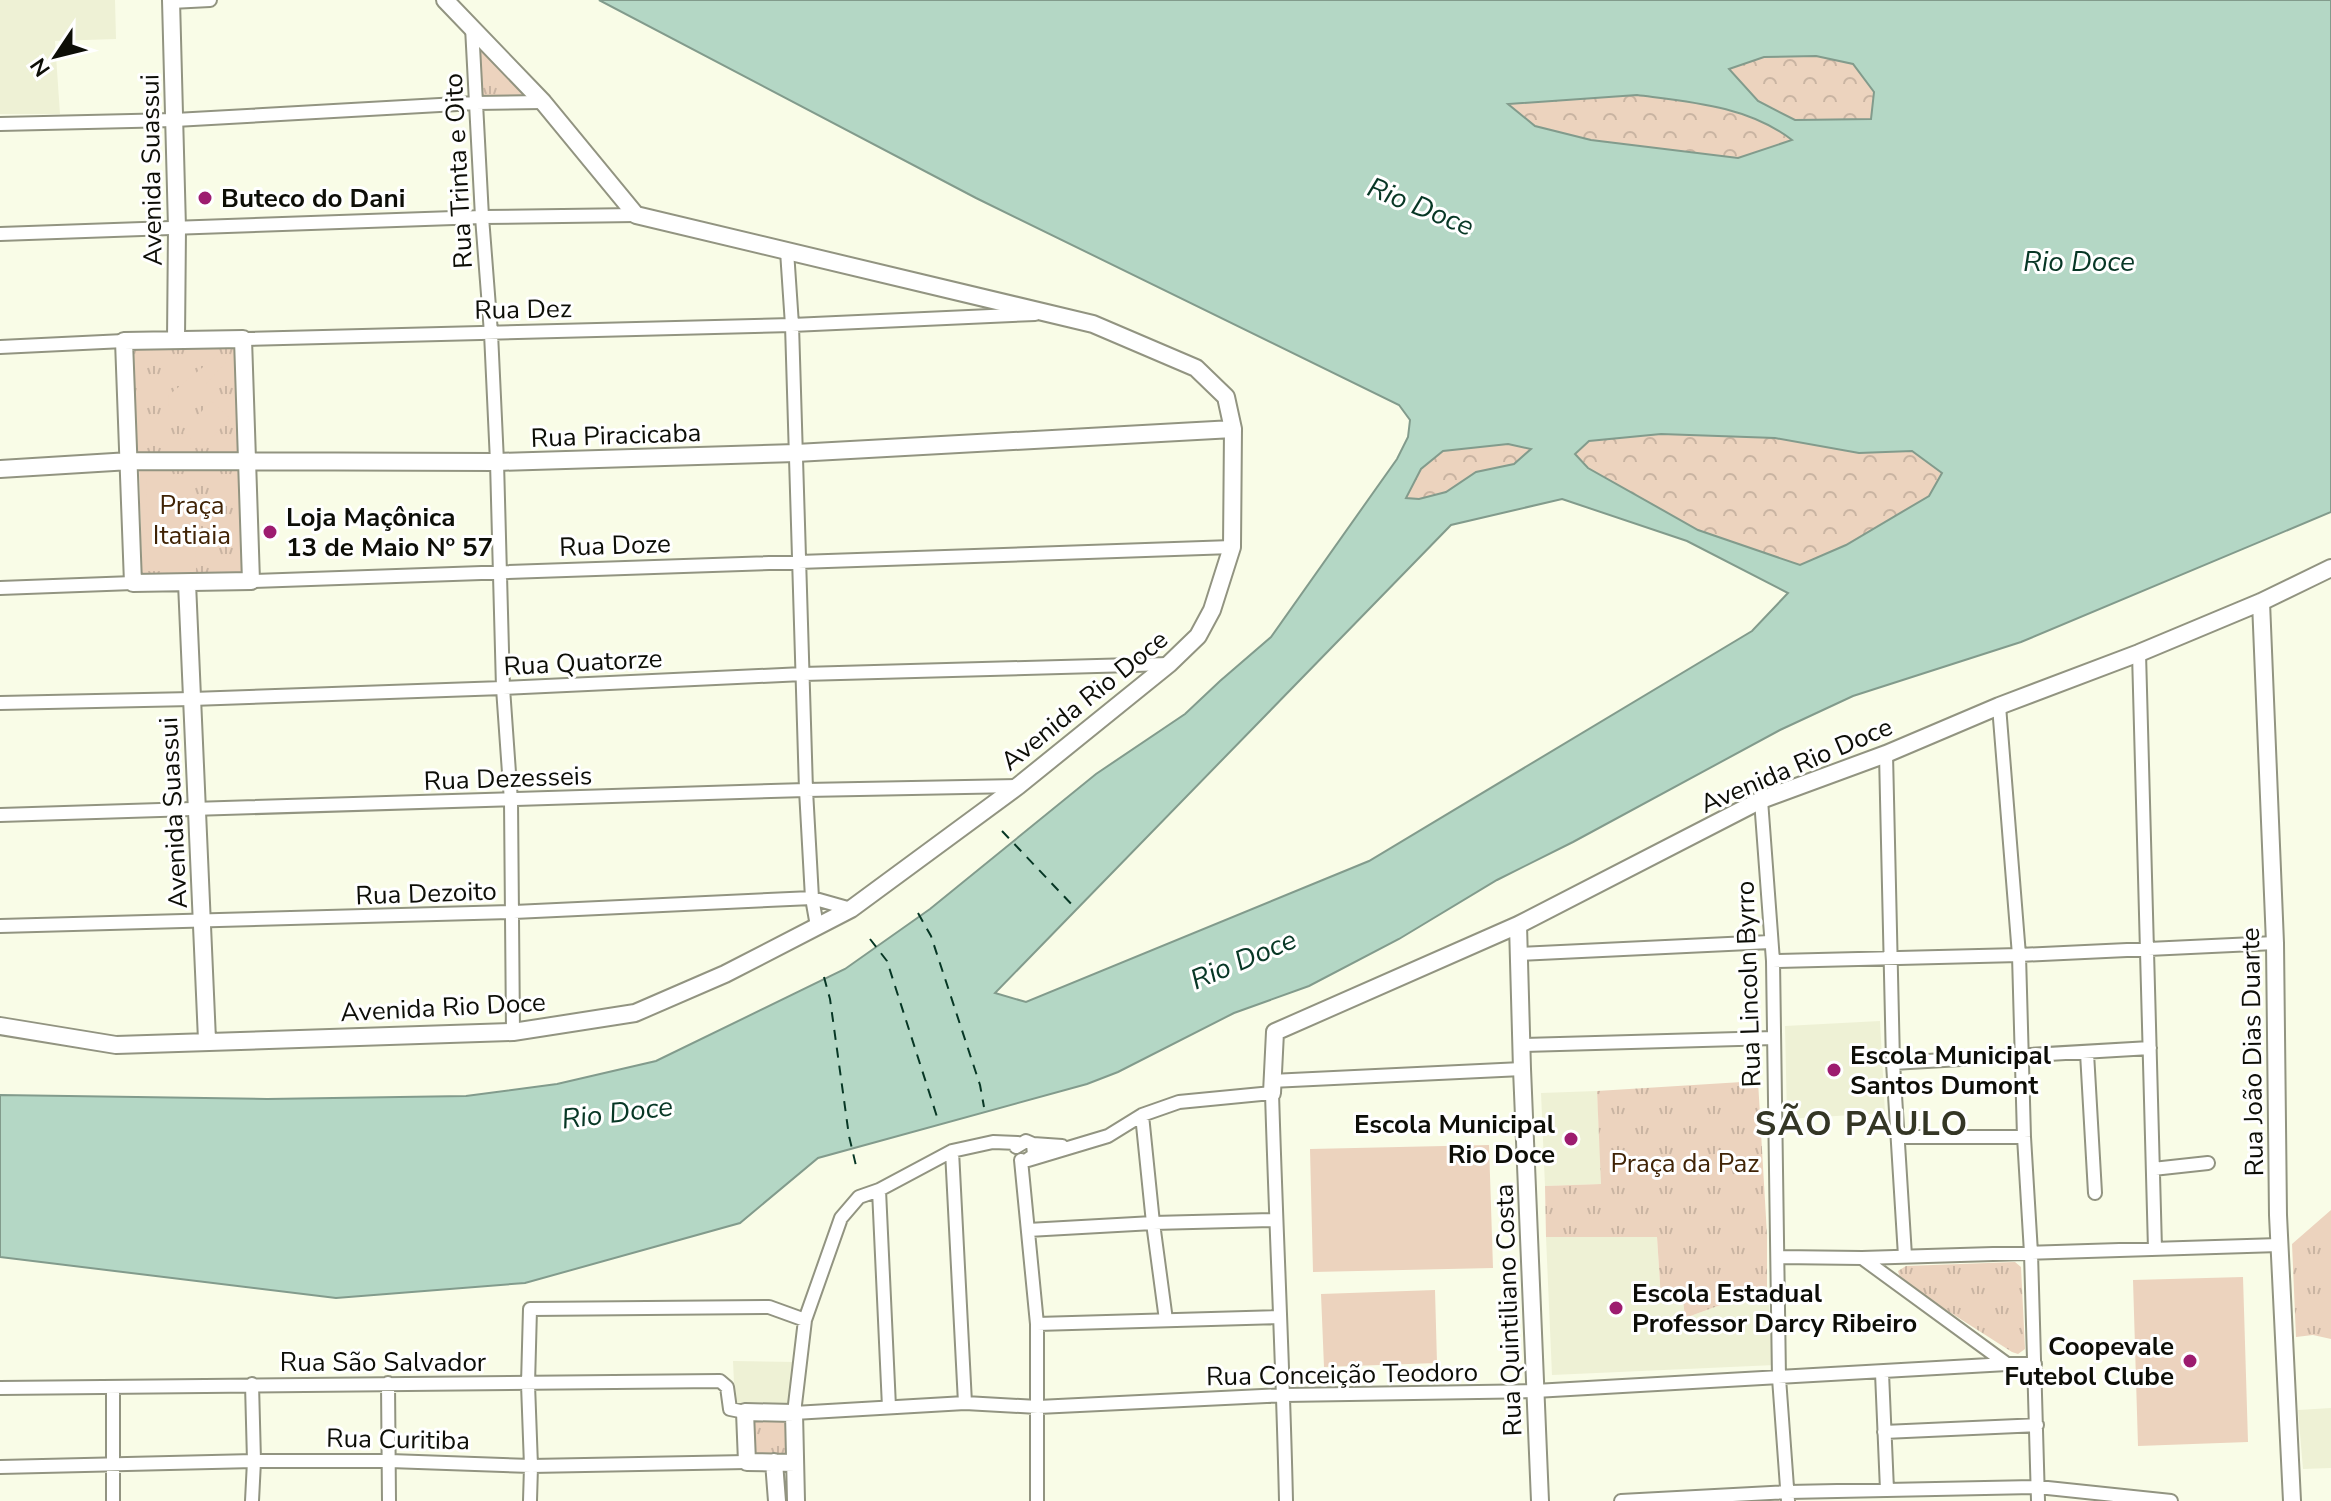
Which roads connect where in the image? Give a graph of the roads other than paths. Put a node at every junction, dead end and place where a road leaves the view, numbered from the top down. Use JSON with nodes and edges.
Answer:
{"nodes":[{"id":1,"x":210,"y":0,"type":"edge"},
{"id":2,"x":445,"y":0,"type":"edge"},
{"id":3,"x":171,"y":1,"type":"edge"},
{"id":4,"x":472,"y":27,"type":"junction"},
{"id":5,"x":543,"y":102,"type":"junction"},
{"id":6,"x":475,"y":103,"type":"junction"},
{"id":7,"x":175,"y":120,"type":"junction"},
{"id":8,"x":0,"y":124,"type":"edge"},
{"id":9,"x":636,"y":215,"type":"junction"},
{"id":10,"x":482,"y":217,"type":"junction"},
{"id":11,"x":177,"y":228,"type":"junction"},
{"id":12,"x":0,"y":234,"type":"edge"},
{"id":13,"x":787,"y":251,"type":"junction"},
{"id":14,"x":1046,"y":313,"type":"junction"},
{"id":15,"x":792,"y":325,"type":"junction"},
{"id":16,"x":491,"y":333,"type":"junction"},
{"id":17,"x":243,"y":339,"type":"junction"},
{"id":18,"x":176,"y":340,"type":"junction"},
{"id":19,"x":124,"y":341,"type":"junction"},
{"id":20,"x":0,"y":347,"type":"edge"},
{"id":21,"x":1233,"y":429,"type":"junction"},
{"id":22,"x":796,"y":453,"type":"junction"},
{"id":23,"x":130,"y":461,"type":"junction"},
{"id":24,"x":247,"y":461,"type":"junction"},
{"id":25,"x":497,"y":462,"type":"junction"},
{"id":26,"x":0,"y":469,"type":"edge"},
{"id":27,"x":1232,"y":547,"type":"junction"},
{"id":28,"x":798,"y":561,"type":"junction"},
{"id":29,"x":2331,"y":568,"type":"edge"},
{"id":30,"x":499,"y":573,"type":"junction"},
{"id":31,"x":251,"y":581,"type":"junction"},
{"id":32,"x":133,"y":583,"type":"junction"},
{"id":33,"x":187,"y":583,"type":"junction"},
{"id":34,"x":0,"y":588,"type":"edge"},
{"id":35,"x":2261,"y":602,"type":"junction"},
{"id":36,"x":2139,"y":653,"type":"junction"},
{"id":37,"x":1169,"y":664,"type":"junction"},
{"id":38,"x":803,"y":674,"type":"junction"},
{"id":39,"x":503,"y":688,"type":"junction"},
{"id":40,"x":192,"y":699,"type":"junction"},
{"id":41,"x":0,"y":703,"type":"edge"},
{"id":42,"x":1999,"y":706,"type":"junction"},
{"id":43,"x":1886,"y":754,"type":"junction"},
{"id":44,"x":1018,"y":786,"type":"junction"},
{"id":45,"x":806,"y":790,"type":"junction"},
{"id":46,"x":1761,"y":800,"type":"junction"},
{"id":47,"x":511,"y":801,"type":"junction"},
{"id":48,"x":197,"y":808,"type":"junction"},
{"id":49,"x":0,"y":815,"type":"edge"},
{"id":50,"x":812,"y":898,"type":"junction"},
{"id":51,"x":851,"y":909,"type":"junction"},
{"id":52,"x":514,"y":912,"type":"junction"},
{"id":53,"x":202,"y":922,"type":"junction"},
{"id":54,"x":1518,"y":925,"type":"junction"},
{"id":55,"x":0,"y":926,"type":"edge"},
{"id":56,"x":817,"y":926,"type":"junction"},
{"id":57,"x":1770,"y":942,"type":"junction"},
{"id":58,"x":2275,"y":943,"type":"junction"},
{"id":59,"x":2146,"y":949,"type":"junction"},
{"id":60,"x":1518,"y":954,"type":"junction"},
{"id":61,"x":2019,"y":955,"type":"junction"},
{"id":62,"x":1892,"y":960,"type":"junction"},
{"id":63,"x":1773,"y":961,"type":"junction"},
{"id":64,"x":0,"y":1026,"type":"edge"},
{"id":65,"x":513,"y":1032,"type":"junction"},
{"id":66,"x":1774,"y":1038,"type":"junction"},
{"id":67,"x":207,"y":1040,"type":"junction"},
{"id":68,"x":1523,"y":1045,"type":"junction"},
{"id":69,"x":2150,"y":1048,"type":"junction"},
{"id":70,"x":2087,"y":1053,"type":"junction"},
{"id":71,"x":2022,"y":1055,"type":"junction"},
{"id":72,"x":1893,"y":1063,"type":"junction"},
{"id":73,"x":1522,"y":1069,"type":"junction"},
{"id":74,"x":1272,"y":1087,"type":"junction"},
{"id":75,"x":1142,"y":1115,"type":"junction"},
{"id":76,"x":1898,"y":1137,"type":"junction"},
{"id":77,"x":2024,"y":1137,"type":"junction"},
{"id":78,"x":1018,"y":1143,"type":"junction"},
{"id":79,"x":1033,"y":1144,"type":"junction"},
{"id":80,"x":1069,"y":1146,"type":"junction"},
{"id":81,"x":952,"y":1151,"type":"junction"},
{"id":82,"x":1024,"y":1160,"type":"junction"},
{"id":83,"x":2208,"y":1163,"type":"dead end"},
{"id":84,"x":2153,"y":1169,"type":"junction"},
{"id":85,"x":879,"y":1190,"type":"junction"},
{"id":86,"x":2095,"y":1193,"type":"dead end"},
{"id":87,"x":1276,"y":1220,"type":"junction"},
{"id":88,"x":1153,"y":1223,"type":"junction"},
{"id":89,"x":1028,"y":1230,"type":"junction"},
{"id":90,"x":2279,"y":1245,"type":"junction"},
{"id":91,"x":2155,"y":1249,"type":"junction"},
{"id":92,"x":2031,"y":1253,"type":"junction"},
{"id":93,"x":1905,"y":1256,"type":"junction"},
{"id":94,"x":1778,"y":1257,"type":"junction"},
{"id":95,"x":1862,"y":1258,"type":"junction"},
{"id":96,"x":1279,"y":1317,"type":"junction"},
{"id":97,"x":805,"y":1320,"type":"junction"},
{"id":98,"x":1166,"y":1320,"type":"junction"},
{"id":99,"x":1037,"y":1324,"type":"junction"},
{"id":100,"x":2007,"y":1364,"type":"junction"},
{"id":101,"x":2035,"y":1364,"type":"junction"},
{"id":102,"x":1882,"y":1373,"type":"junction"},
{"id":103,"x":1779,"y":1378,"type":"junction"},
{"id":104,"x":388,"y":1383,"type":"junction"},
{"id":105,"x":252,"y":1384,"type":"junction"},
{"id":106,"x":528,"y":1384,"type":"junction"},
{"id":107,"x":0,"y":1388,"type":"edge"},
{"id":108,"x":113,"y":1388,"type":"junction"},
{"id":109,"x":1535,"y":1391,"type":"junction"},
{"id":110,"x":1285,"y":1395,"type":"junction"},
{"id":111,"x":965,"y":1403,"type":"junction"},
{"id":112,"x":889,"y":1407,"type":"junction"},
{"id":113,"x":1038,"y":1407,"type":"junction"},
{"id":114,"x":745,"y":1412,"type":"junction"},
{"id":115,"x":794,"y":1413,"type":"junction"},
{"id":116,"x":2037,"y":1425,"type":"junction"},
{"id":117,"x":1884,"y":1432,"type":"junction"},
{"id":118,"x":254,"y":1461,"type":"junction"},
{"id":119,"x":390,"y":1461,"type":"junction"},
{"id":120,"x":747,"y":1462,"type":"junction"},
{"id":121,"x":774,"y":1462,"type":"junction"},
{"id":122,"x":795,"y":1463,"type":"junction"},
{"id":123,"x":114,"y":1464,"type":"junction"},
{"id":124,"x":531,"y":1466,"type":"junction"},
{"id":125,"x":0,"y":1467,"type":"edge"},
{"id":126,"x":2038,"y":1487,"type":"junction"},
{"id":127,"x":1887,"y":1490,"type":"junction"},
{"id":128,"x":1788,"y":1497,"type":"edge"},
{"id":129,"x":113,"y":1501,"type":"edge"},
{"id":130,"x":252,"y":1501,"type":"edge"},
{"id":131,"x":389,"y":1501,"type":"edge"},
{"id":132,"x":530,"y":1501,"type":"edge"},
{"id":133,"x":777,"y":1501,"type":"edge"},
{"id":134,"x":796,"y":1501,"type":"edge"},
{"id":135,"x":1037,"y":1501,"type":"edge"},
{"id":136,"x":1286,"y":1501,"type":"edge"},
{"id":137,"x":1540,"y":1501,"type":"edge"},
{"id":138,"x":1621,"y":1501,"type":"edge"},
{"id":139,"x":2038,"y":1501,"type":"edge"},
{"id":140,"x":2171,"y":1501,"type":"edge"},
{"id":141,"x":2292,"y":1501,"type":"edge"}],
"edges":[{"from":1,"to":3,"type":"street"},
{"from":2,"to":4,"type":"street"},
{"from":3,"to":7,"type":"street","name":"Avenida Suassui"},
{"from":4,"to":5,"type":"street"},
{"from":4,"to":6,"type":"street","name":"Rua Trinta e Oito"},
{"from":5,"to":6,"type":"street"},
{"from":5,"to":9,"type":"street"},
{"from":6,"to":7,"type":"street"},
{"from":6,"to":10,"type":"street","name":"Rua Trinta e Oito"},
{"from":7,"to":8,"type":"street"},
{"from":7,"to":11,"type":"street","name":"Avenida Suassui"},
{"from":9,"to":10,"type":"street"},
{"from":9,"to":13,"type":"street","name":"Avenida Rio Doce"},
{"from":10,"to":11,"type":"street"},
{"from":10,"to":16,"type":"street","name":"Rua Trinta e Oito"},
{"from":11,"to":12,"type":"street"},
{"from":11,"to":18,"type":"street","name":"Avenida Suassui"},
{"from":13,"to":14,"type":"street","name":"Avenida Rio Doce"},
{"from":13,"to":15,"type":"street"},
{"from":14,"to":15,"type":"street","name":"Rua Dez"},
{"from":14,"to":21,"type":"street","name":"Avenida Rio Doce"},
{"from":15,"to":16,"type":"street","name":"Rua Dez"},
{"from":15,"to":22,"type":"street"},
{"from":16,"to":17,"type":"street","name":"Rua Dez"},
{"from":16,"to":25,"type":"street","name":"Rua Trinta e Oito"},
{"from":17,"to":18,"type":"street","name":"Rua Dez"},
{"from":17,"to":24,"type":"street"},
{"from":18,"to":19,"type":"street","name":"Rua Dez"},
{"from":19,"to":20,"type":"street","name":"Rua Dez"},
{"from":19,"to":23,"type":"street"},
{"from":21,"to":22,"type":"street","name":"Rua Piracicaba"},
{"from":21,"to":27,"type":"street","name":"Avenida Rio Doce"},
{"from":22,"to":25,"type":"street","name":"Rua Piracicaba"},
{"from":22,"to":28,"type":"street"},
{"from":23,"to":24,"type":"street","name":"Rua Piracicaba"},
{"from":23,"to":26,"type":"street","name":"Rua Piracicaba"},
{"from":23,"to":32,"type":"street"},
{"from":24,"to":25,"type":"street","name":"Rua Piracicaba"},
{"from":24,"to":31,"type":"street"},
{"from":25,"to":30,"type":"street","name":"Rua Trinta e Oito"},
{"from":27,"to":28,"type":"street","name":"Rua Doze"},
{"from":27,"to":37,"type":"street","name":"Avenida Rio Doce"},
{"from":28,"to":30,"type":"street","name":"Rua Doze"},
{"from":28,"to":38,"type":"street"},
{"from":29,"to":35,"type":"street","name":"Avenida Rio Doce"},
{"from":30,"to":31,"type":"street","name":"Rua Doze"},
{"from":30,"to":39,"type":"street","name":"Rua Trinta e Oito"},
{"from":31,"to":33,"type":"street","name":"Rua Doze"},
{"from":32,"to":33,"type":"street","name":"Rua Doze"},
{"from":32,"to":34,"type":"street","name":"Rua Doze"},
{"from":33,"to":40,"type":"street","name":"Avenida Suassui"},
{"from":35,"to":36,"type":"street","name":"Avenida Rio Doce"},
{"from":35,"to":58,"type":"street","name":"Rua João Dias Duarte"},
{"from":36,"to":42,"type":"street","name":"Avenida Rio Doce"},
{"from":36,"to":59,"type":"street"},
{"from":37,"to":38,"type":"street","name":"Rua Quatorze"},
{"from":37,"to":44,"type":"street","name":"Avenida Rio Doce"},
{"from":38,"to":39,"type":"street","name":"Rua Quatorze"},
{"from":38,"to":45,"type":"street"},
{"from":39,"to":40,"type":"street","name":"Rua Quatorze"},
{"from":39,"to":47,"type":"street","name":"Rua Trinta e Oito"},
{"from":40,"to":41,"type":"street","name":"Rua Quatorze"},
{"from":40,"to":48,"type":"street","name":"Avenida Suassui"},
{"from":42,"to":43,"type":"street","name":"Avenida Rio Doce"},
{"from":42,"to":61,"type":"street"},
{"from":43,"to":46,"type":"street","name":"Avenida Rio Doce"},
{"from":43,"to":62,"type":"street"},
{"from":44,"to":45,"type":"street","name":"Rua Dezesseis"},
{"from":44,"to":51,"type":"street","name":"Avenida Rio Doce"},
{"from":45,"to":47,"type":"street","name":"Rua Dezesseis"},
{"from":45,"to":50,"type":"street"},
{"from":46,"to":54,"type":"street","name":"Avenida Rio Doce"},
{"from":46,"to":57,"type":"street","name":"Rua Lincoln Byrro"},
{"from":47,"to":48,"type":"street","name":"Rua Dezesseis"},
{"from":47,"to":52,"type":"street","name":"Rua Trinta e Oito"},
{"from":48,"to":49,"type":"street","name":"Rua Dezesseis"},
{"from":48,"to":53,"type":"street","name":"Avenida Suassui"},
{"from":50,"to":51,"type":"street","name":"Rua Dezoito"},
{"from":50,"to":52,"type":"street","name":"Rua Dezoito"},
{"from":50,"to":56,"type":"street"},
{"from":51,"to":56,"type":"street","name":"Avenida Rio Doce"},
{"from":52,"to":53,"type":"street","name":"Rua Dezoito"},
{"from":52,"to":65,"type":"street","name":"Rua Trinta e Oito"},
{"from":53,"to":55,"type":"street","name":"Rua Dezoito"},
{"from":53,"to":67,"type":"street","name":"Avenida Suassui"},
{"from":54,"to":60,"type":"street","name":"Rua Quintiliano Costa"},
{"from":54,"to":74,"type":"street","name":"Avenida Rio Doce"},
{"from":56,"to":65,"type":"street","name":"Avenida Rio Doce"},
{"from":57,"to":60,"type":"street"},
{"from":57,"to":63,"type":"street","name":"Rua Lincoln Byrro"},
{"from":58,"to":59,"type":"street"},
{"from":58,"to":90,"type":"street","name":"Rua João Dias Duarte"},
{"from":59,"to":61,"type":"street"},
{"from":59,"to":69,"type":"street"},
{"from":60,"to":68,"type":"street","name":"Rua Quintiliano Costa"},
{"from":61,"to":62,"type":"street"},
{"from":61,"to":71,"type":"street"},
{"from":62,"to":63,"type":"street"},
{"from":62,"to":72,"type":"street"},
{"from":63,"to":66,"type":"street","name":"Rua Lincoln Byrro"},
{"from":64,"to":67,"type":"street","name":"Avenida Rio Doce"},
{"from":65,"to":67,"type":"street","name":"Avenida Rio Doce"},
{"from":66,"to":68,"type":"street"},
{"from":66,"to":94,"type":"street","name":"Rua Lincoln Byrro"},
{"from":68,"to":73,"type":"street","name":"Rua Quintiliano Costa"},
{"from":69,"to":70,"type":"street"},
{"from":69,"to":84,"type":"street"},
{"from":70,"to":71,"type":"street"},
{"from":70,"to":86,"type":"street"},
{"from":71,"to":72,"type":"street"},
{"from":71,"to":77,"type":"street"},
{"from":72,"to":76,"type":"street"},
{"from":73,"to":74,"type":"street"},
{"from":73,"to":109,"type":"street","name":"Rua Quintiliano Costa"},
{"from":74,"to":75,"type":"street"},
{"from":74,"to":87,"type":"street"},
{"from":75,"to":80,"type":"street"},
{"from":75,"to":88,"type":"street"},
{"from":76,"to":77,"type":"street"},
{"from":76,"to":93,"type":"street"},
{"from":77,"to":92,"type":"street"},
{"from":78,"to":79,"type":"street"},
{"from":78,"to":81,"type":"street"},
{"from":78,"to":82,"type":"street"},
{"from":79,"to":80,"type":"street"},
{"from":79,"to":82,"type":"street"},
{"from":80,"to":82,"type":"street"},
{"from":81,"to":85,"type":"street"},
{"from":81,"to":111,"type":"street"},
{"from":82,"to":89,"type":"street"},
{"from":83,"to":84,"type":"street"},
{"from":84,"to":91,"type":"street"},
{"from":85,"to":97,"type":"street"},
{"from":85,"to":112,"type":"street"},
{"from":87,"to":88,"type":"street"},
{"from":87,"to":96,"type":"street"},
{"from":88,"to":89,"type":"street"},
{"from":88,"to":98,"type":"street"},
{"from":89,"to":99,"type":"street"},
{"from":90,"to":91,"type":"street"},
{"from":90,"to":141,"type":"street","name":"Rua João Dias Duarte"},
{"from":91,"to":92,"type":"street"},
{"from":92,"to":93,"type":"street"},
{"from":92,"to":101,"type":"street"},
{"from":93,"to":95,"type":"street"},
{"from":94,"to":95,"type":"street"},
{"from":94,"to":103,"type":"street","name":"Rua Lincoln Byrro"},
{"from":95,"to":100,"type":"street"},
{"from":96,"to":98,"type":"street"},
{"from":96,"to":110,"type":"street"},
{"from":97,"to":106,"type":"street"},
{"from":97,"to":115,"type":"street"},
{"from":98,"to":99,"type":"street"},
{"from":99,"to":113,"type":"street"},
{"from":100,"to":101,"type":"street","name":"Rua Conceição Teodoro"},
{"from":100,"to":102,"type":"street","name":"Rua Conceição Teodoro"},
{"from":101,"to":116,"type":"street"},
{"from":102,"to":103,"type":"street","name":"Rua Conceição Teodoro"},
{"from":102,"to":117,"type":"street"},
{"from":103,"to":109,"type":"street","name":"Rua Conceição Teodoro"},
{"from":103,"to":128,"type":"street","name":"Rua Lincoln Byrro"},
{"from":104,"to":105,"type":"street","name":"Rua São Salvador"},
{"from":104,"to":106,"type":"street","name":"Rua São Salvador"},
{"from":104,"to":119,"type":"street"},
{"from":105,"to":108,"type":"street","name":"Rua São Salvador"},
{"from":105,"to":118,"type":"street"},
{"from":106,"to":114,"type":"street","name":"Rua São Salvador"},
{"from":106,"to":124,"type":"street"},
{"from":107,"to":108,"type":"street","name":"Rua São Salvador"},
{"from":108,"to":123,"type":"street"},
{"from":109,"to":110,"type":"street","name":"Rua Conceição Teodoro"},
{"from":109,"to":137,"type":"street","name":"Rua Quintiliano Costa"},
{"from":110,"to":113,"type":"street","name":"Rua Conceição Teodoro"},
{"from":110,"to":136,"type":"street"},
{"from":111,"to":112,"type":"street","name":"Rua Conceição Teodoro"},
{"from":111,"to":113,"type":"street","name":"Rua Conceição Teodoro"},
{"from":112,"to":115,"type":"street","name":"Rua Conceição Teodoro"},
{"from":113,"to":135,"type":"street"},
{"from":114,"to":115,"type":"street"},
{"from":114,"to":120,"type":"street"},
{"from":115,"to":122,"type":"street"},
{"from":116,"to":117,"type":"street"},
{"from":116,"to":126,"type":"street"},
{"from":117,"to":127,"type":"street"},
{"from":118,"to":119,"type":"street","name":"Rua Curitiba"},
{"from":118,"to":123,"type":"street","name":"Rua Curitiba"},
{"from":118,"to":130,"type":"street"},
{"from":119,"to":124,"type":"street","name":"Rua Curitiba"},
{"from":119,"to":131,"type":"street"},
{"from":120,"to":121,"type":"street","name":"Rua Curitiba"},
{"from":120,"to":124,"type":"street","name":"Rua Curitiba"},
{"from":121,"to":122,"type":"street","name":"Rua Curitiba"},
{"from":121,"to":133,"type":"street"},
{"from":122,"to":134,"type":"street"},
{"from":123,"to":125,"type":"street","name":"Rua Curitiba"},
{"from":123,"to":129,"type":"street"},
{"from":124,"to":132,"type":"street"},
{"from":126,"to":127,"type":"street"},
{"from":126,"to":139,"type":"street"},
{"from":126,"to":140,"type":"street"},
{"from":127,"to":128,"type":"street"},
{"from":128,"to":138,"type":"street"}]}
